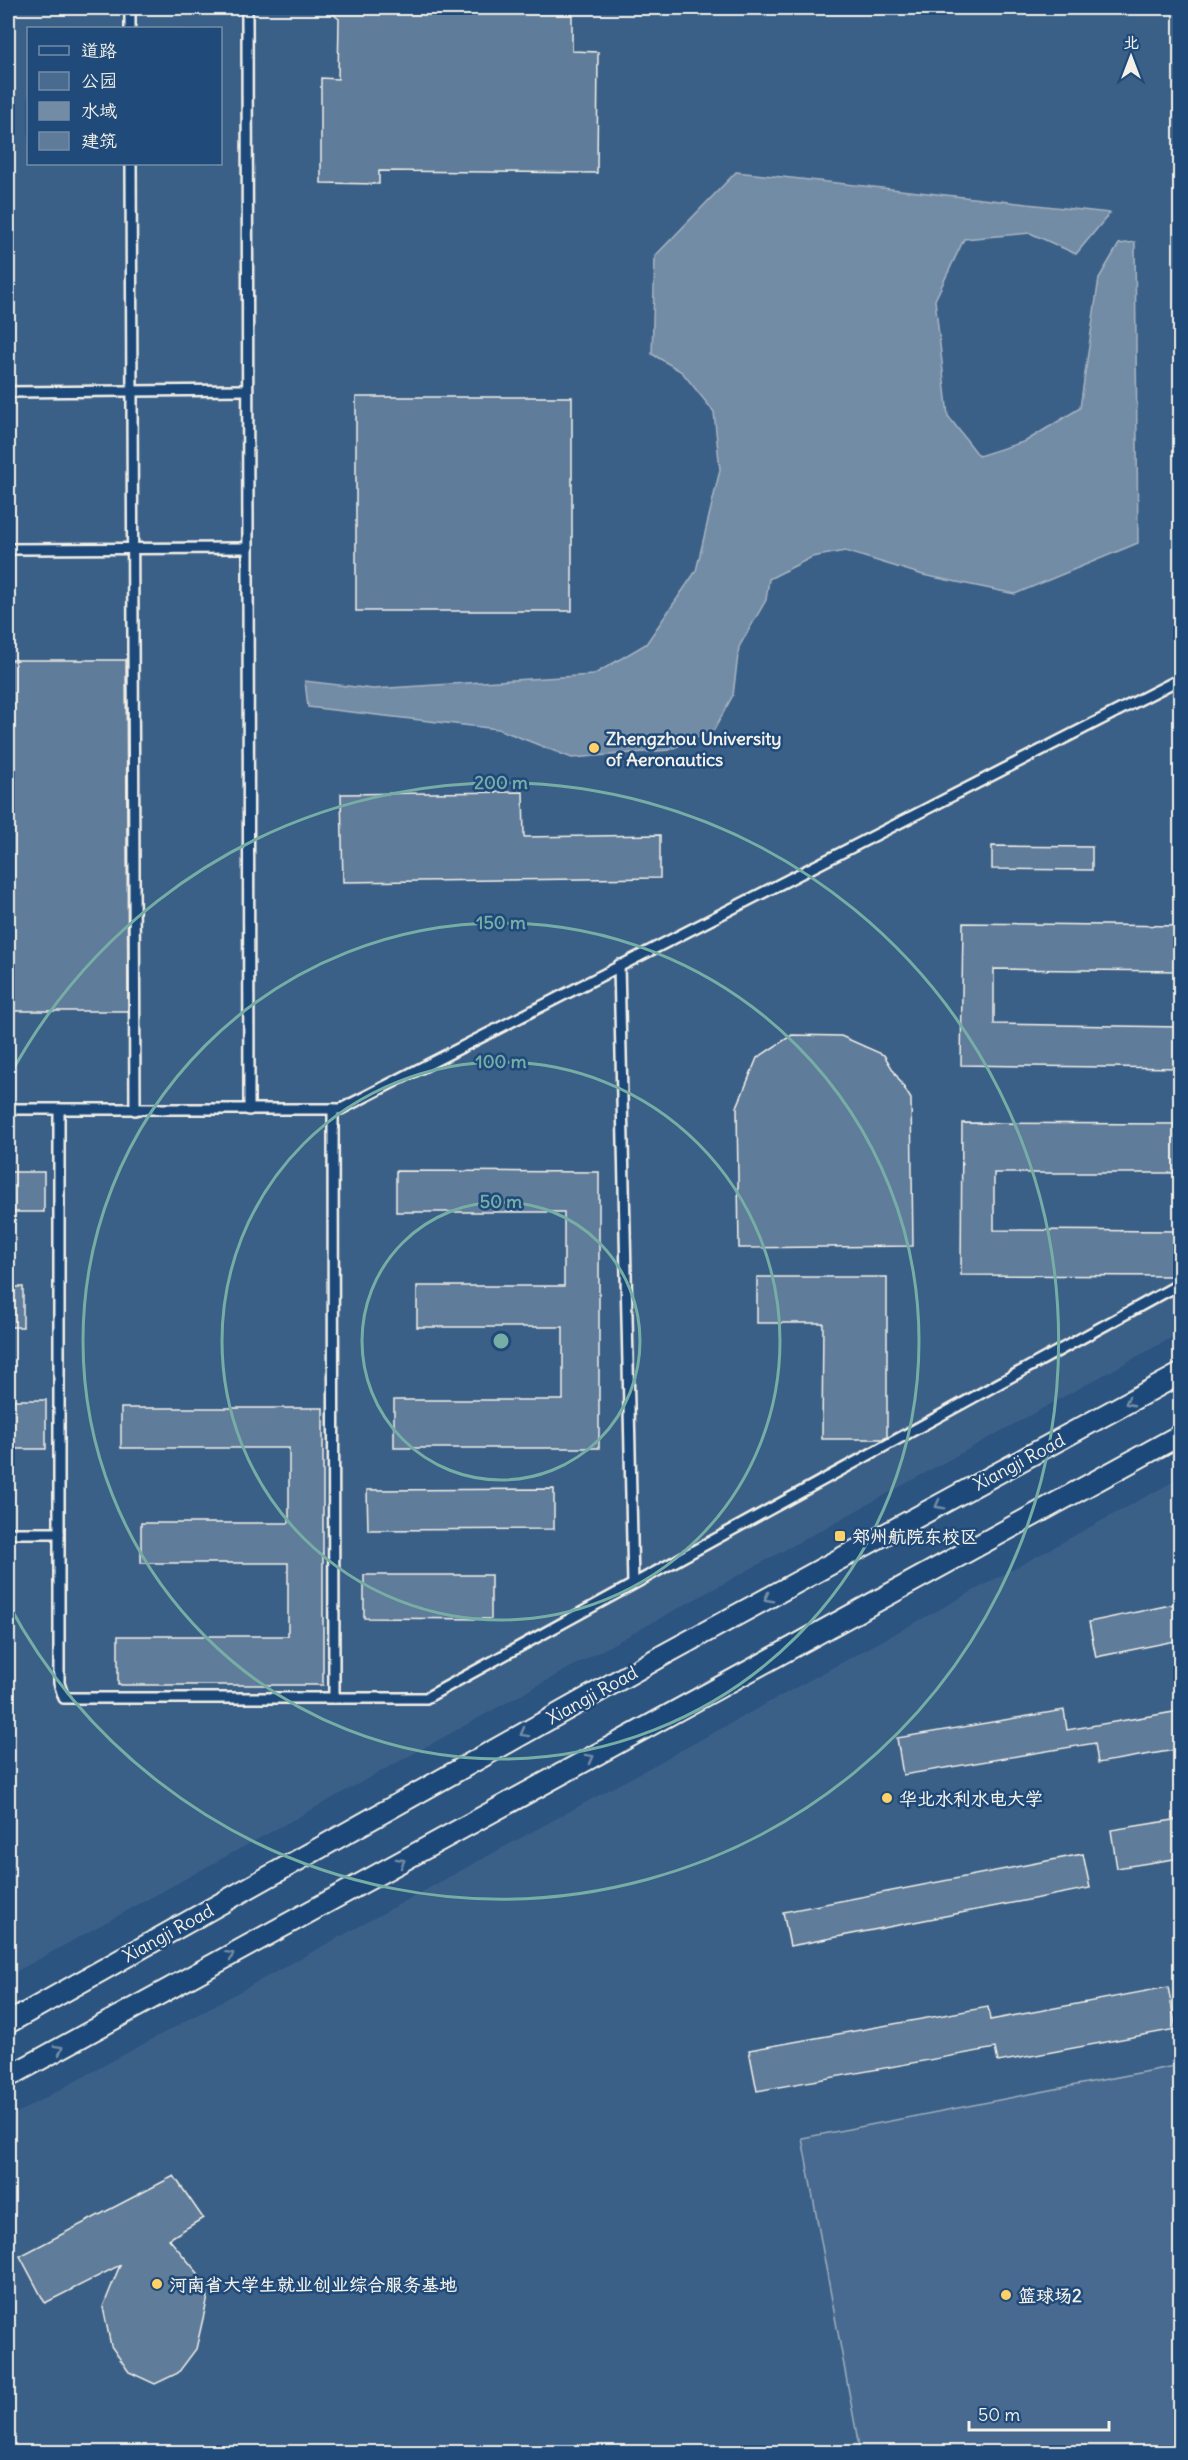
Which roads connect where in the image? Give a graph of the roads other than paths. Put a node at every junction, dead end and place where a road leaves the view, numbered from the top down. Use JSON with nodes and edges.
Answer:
{"nodes":[{"id":1,"x":130,"y":8,"type":"edge"},
{"id":2,"x":247,"y":8,"type":"edge"},
{"id":3,"x":130,"y":27,"type":"edge"},
{"id":4,"x":131,"y":165,"type":"edge"},
{"id":5,"x":247,"y":390,"type":"junction"},
{"id":6,"x":132,"y":391,"type":"junction"},
{"id":7,"x":8,"y":392,"type":"edge"},
{"id":8,"x":248,"y":548,"type":"junction"},
{"id":9,"x":8,"y":549,"type":"edge"},
{"id":10,"x":133,"y":549,"type":"junction"},
{"id":11,"x":1180,"y":679,"type":"edge"},
{"id":12,"x":619,"y":965,"type":"junction"},
{"id":13,"x":8,"y":1109,"type":"edge"},
{"id":14,"x":59,"y":1109,"type":"junction"},
{"id":15,"x":333,"y":1109,"type":"junction"},
{"id":16,"x":135,"y":1110,"type":"junction"},
{"id":17,"x":249,"y":1110,"type":"junction"},
{"id":18,"x":1180,"y":1284,"type":"edge"},
{"id":19,"x":1180,"y":1374,"type":"edge"},
{"id":20,"x":1180,"y":1435,"type":"edge"},
{"id":21,"x":8,"y":1533,"type":"edge"},
{"id":22,"x":59,"y":1533,"type":"junction"},
{"id":23,"x":633,"y":1584,"type":"junction"},
{"id":24,"x":334,"y":1698,"type":"junction"},
{"id":25,"x":8,"y":2023,"type":"edge"},
{"id":26,"x":8,"y":2077,"type":"edge"}],
"edges":[{"from":1,"to":3,"type":"lane"},
{"from":2,"to":5,"type":"lane"},
{"from":4,"to":6,"type":"lane"},
{"from":5,"to":6,"type":"lane"},
{"from":5,"to":8,"type":"lane"},
{"from":6,"to":7,"type":"lane"},
{"from":6,"to":10,"type":"lane"},
{"from":8,"to":10,"type":"lane"},
{"from":8,"to":17,"type":"lane"},
{"from":9,"to":10,"type":"lane"},
{"from":10,"to":16,"type":"lane"},
{"from":11,"to":12,"type":"lane"},
{"from":12,"to":15,"type":"lane"},
{"from":12,"to":23,"type":"lane"},
{"from":13,"to":14,"type":"lane"},
{"from":14,"to":16,"type":"lane"},
{"from":14,"to":22,"type":"lane"},
{"from":15,"to":17,"type":"lane"},
{"from":15,"to":24,"type":"lane"},
{"from":16,"to":17,"type":"lane"},
{"from":18,"to":23,"type":"lane"},
{"from":19,"to":25,"type":"street","name":"Xiangji Road","one_way":true},
{"from":26,"to":20,"type":"street","one_way":true},
{"from":21,"to":22,"type":"lane"},
{"from":22,"to":24,"type":"lane"},
{"from":23,"to":24,"type":"lane"}]}
